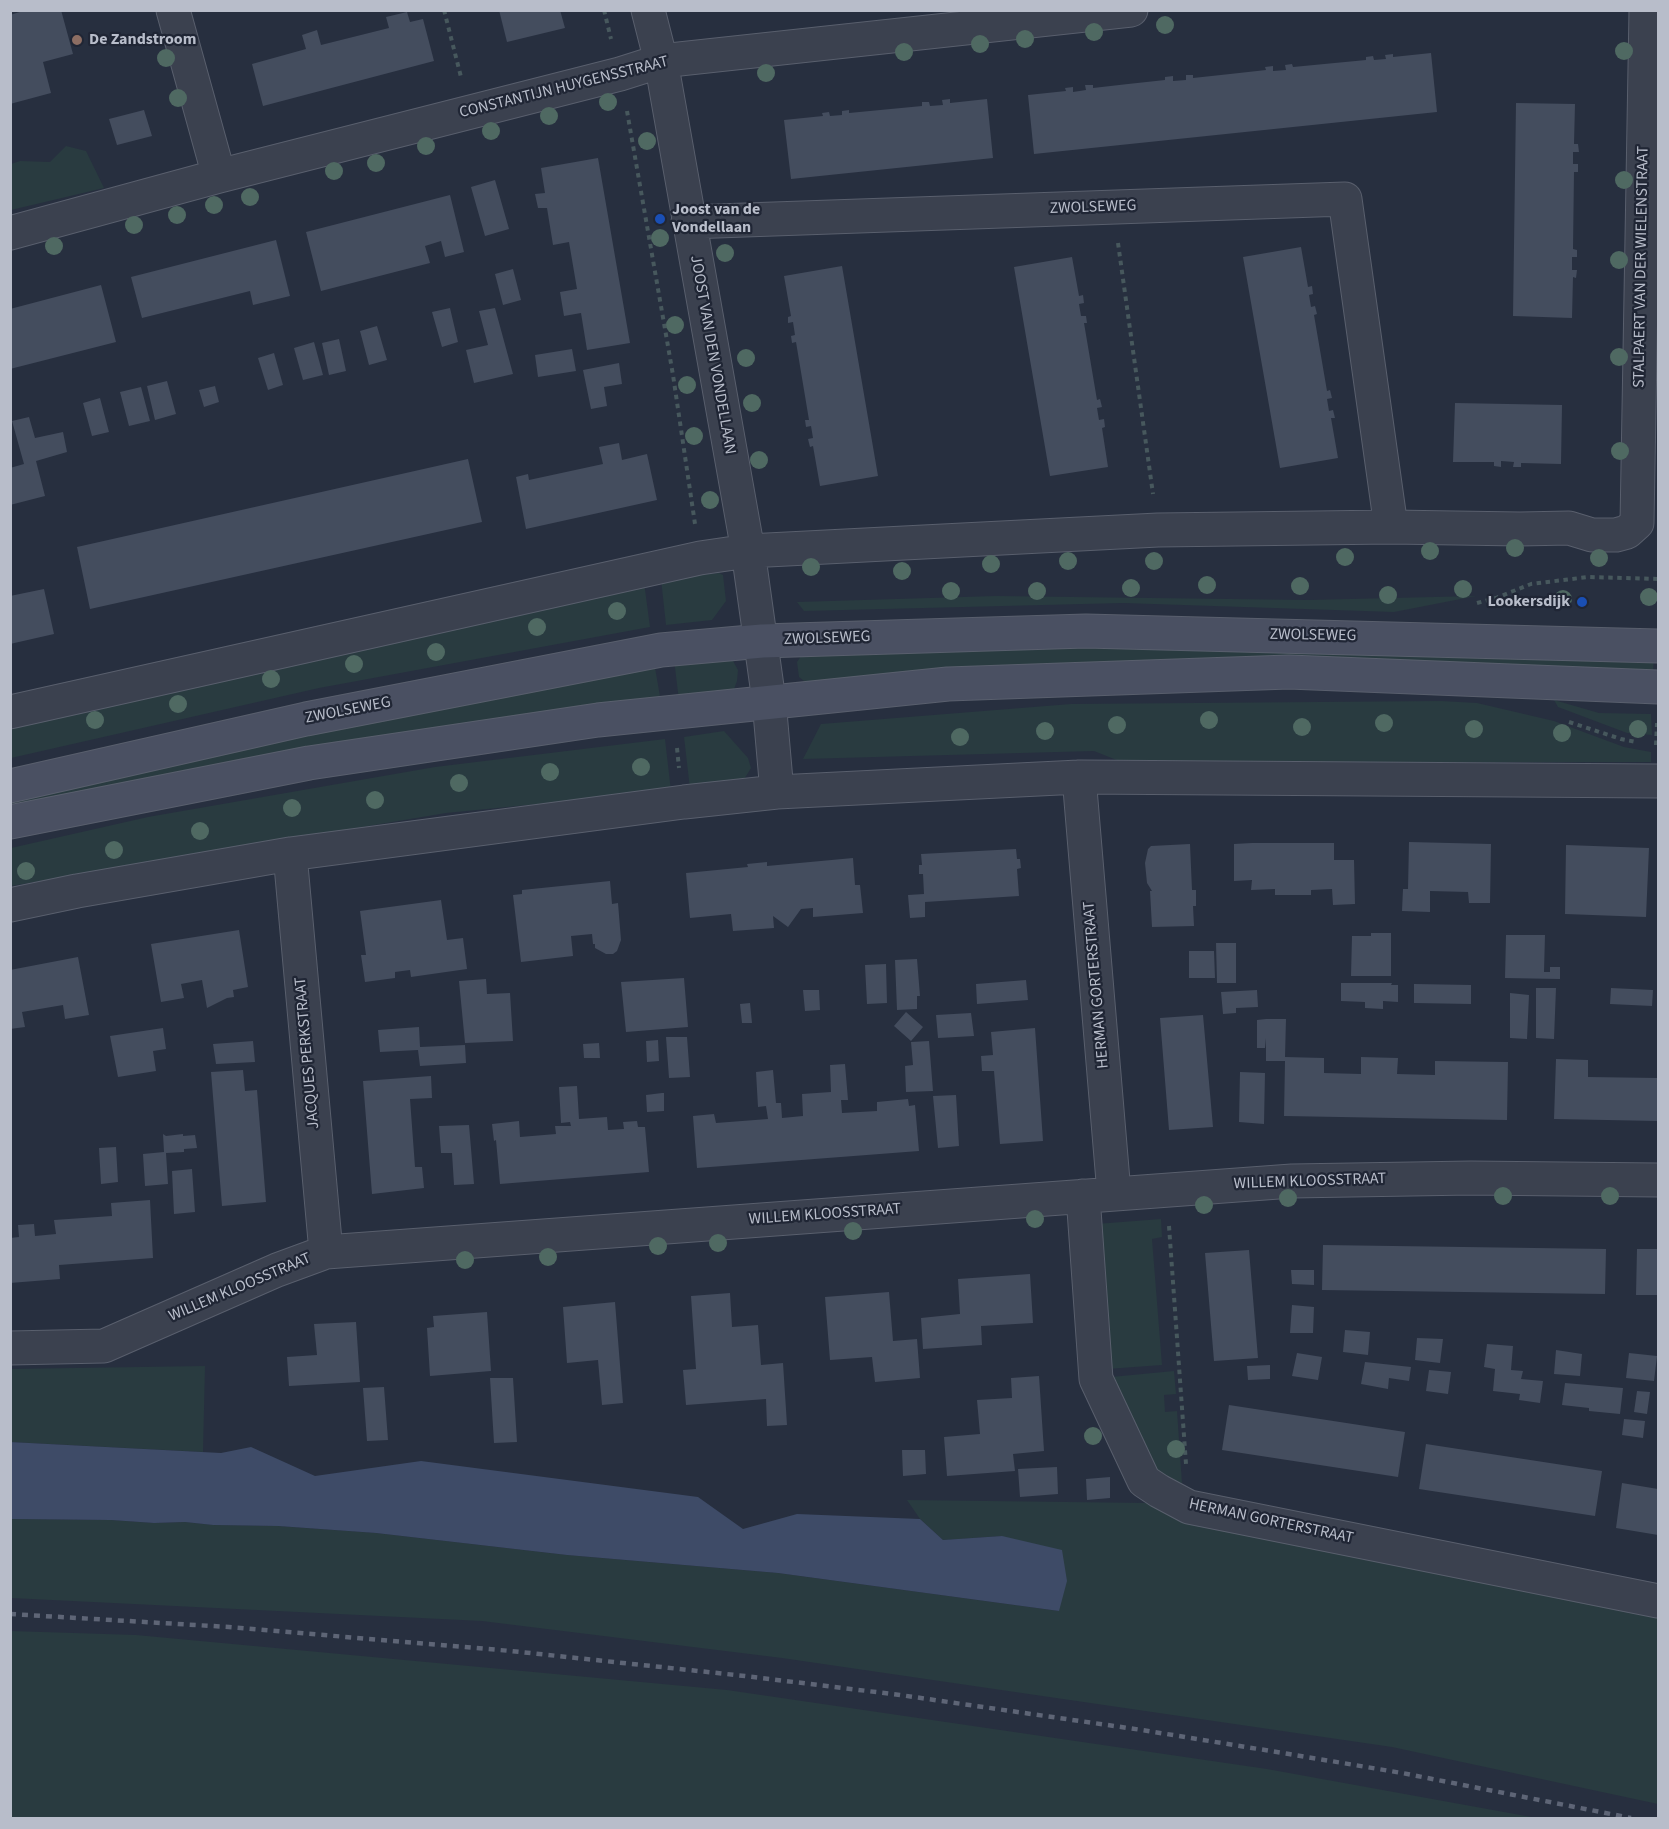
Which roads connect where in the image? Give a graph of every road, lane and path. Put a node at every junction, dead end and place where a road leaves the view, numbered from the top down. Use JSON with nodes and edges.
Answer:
{"nodes":[{"id":1,"x":172,"y":10,"type":"edge"},
{"id":2,"x":444,"y":10,"type":"edge"},
{"id":3,"x":604,"y":10,"type":"edge"},
{"id":4,"x":648,"y":10,"type":"edge"},
{"id":5,"x":1131,"y":10,"type":"edge"},
{"id":6,"x":1647,"y":10,"type":"edge"},
{"id":7,"x":661,"y":61,"type":"junction"},
{"id":8,"x":620,"y":74,"type":"junction"},
{"id":9,"x":471,"y":112,"type":"junction"},
{"id":10,"x":219,"y":177,"type":"junction"},
{"id":11,"x":1113,"y":207,"type":"junction"},
{"id":12,"x":688,"y":222,"type":"junction"},
{"id":13,"x":10,"y":233,"type":"edge"},
{"id":14,"x":1391,"y":527,"type":"junction"},
{"id":15,"x":1158,"y":530,"type":"junction"},
{"id":16,"x":748,"y":550,"type":"junction"},
{"id":17,"x":700,"y":558,"type":"junction"},
{"id":18,"x":762,"y":641,"type":"junction"},
{"id":19,"x":1659,"y":646,"type":"edge"},
{"id":20,"x":1659,"y":687,"type":"edge"},
{"id":21,"x":769,"y":702,"type":"junction"},
{"id":22,"x":10,"y":712,"type":"edge"},
{"id":23,"x":1561,"y":719,"type":"dead end"},
{"id":24,"x":1659,"y":745,"type":"edge"},
{"id":25,"x":1079,"y":777,"type":"junction"},
{"id":26,"x":1659,"y":781,"type":"edge"},
{"id":27,"x":10,"y":786,"type":"edge"},
{"id":28,"x":777,"y":792,"type":"junction"},
{"id":29,"x":10,"y":822,"type":"edge"},
{"id":30,"x":290,"y":854,"type":"junction"},
{"id":31,"x":10,"y":905,"type":"edge"},
{"id":32,"x":1659,"y":1180,"type":"edge"},
{"id":33,"x":1098,"y":1195,"type":"junction"},
{"id":34,"x":1169,"y":1222,"type":"dead end"},
{"id":35,"x":326,"y":1252,"type":"junction"},
{"id":36,"x":10,"y":1348,"type":"edge"},
{"id":37,"x":1189,"y":1507,"type":"junction"},
{"id":38,"x":1659,"y":1601,"type":"edge"}],
"edges":[{"from":1,"to":10,"type":"street"},
{"from":2,"to":9,"type":"path"},
{"from":3,"to":8,"type":"path"},
{"from":4,"to":7,"type":"street","name":"JOOST VAN DEN VONDELLAAN"},
{"from":5,"to":7,"type":"street","name":"CONSTANTIJN HUYGENSSTRAAT"},
{"from":6,"to":14,"type":"street","name":"STALPAERT VAN DER WIELENSTRAAT"},
{"from":7,"to":8,"type":"street","name":"CONSTANTIJN HUYGENSSTRAAT"},
{"from":7,"to":12,"type":"street","name":"JOOST VAN DEN VONDELLAAN"},
{"from":8,"to":9,"type":"street","name":"CONSTANTIJN HUYGENSSTRAAT"},
{"from":8,"to":17,"type":"path"},
{"from":9,"to":10,"type":"street","name":"CONSTANTIJN HUYGENSSTRAAT"},
{"from":10,"to":13,"type":"street","name":"CONSTANTIJN HUYGENSSTRAAT"},
{"from":11,"to":12,"type":"street","name":"ZWOLSEWEG"},
{"from":11,"to":14,"type":"street","name":"ZWOLSEWEG"},
{"from":11,"to":15,"type":"path"},
{"from":12,"to":16,"type":"street","name":"JOOST VAN DEN VONDELLAAN"},
{"from":14,"to":15,"type":"street"},
{"from":15,"to":16,"type":"street"},
{"from":16,"to":17,"type":"street"},
{"from":16,"to":18,"type":"street","name":"JOOST VAN DEN VONDELLAAN"},
{"from":17,"to":22,"type":"street"},
{"from":18,"to":19,"type":"street","name":"ZWOLSEWEG"},
{"from":18,"to":21,"type":"street","name":"JOOST VAN DEN VONDELLAAN"},
{"from":18,"to":27,"type":"street","name":"ZWOLSEWEG"},
{"from":20,"to":21,"type":"street"},
{"from":21,"to":28,"type":"street"},
{"from":21,"to":29,"type":"street"},
{"from":23,"to":24,"type":"path"},
{"from":25,"to":26,"type":"street"},
{"from":25,"to":28,"type":"street"},
{"from":25,"to":33,"type":"street","name":"HERMAN GORTERSTRAAT"},
{"from":28,"to":30,"type":"street"},
{"from":30,"to":31,"type":"street"},
{"from":30,"to":35,"type":"street","name":"JACQUES PERKSTRAAT"},
{"from":32,"to":33,"type":"street","name":"WILLEM KLOOSSTRAAT"},
{"from":33,"to":35,"type":"street","name":"WILLEM KLOOSSTRAAT"},
{"from":33,"to":37,"type":"street","name":"HERMAN GORTERSTRAAT"},
{"from":34,"to":37,"type":"path"},
{"from":35,"to":36,"type":"street","name":"WILLEM KLOOSSTRAAT"},
{"from":37,"to":38,"type":"street","name":"HERMAN GORTERSTRAAT"}]}
